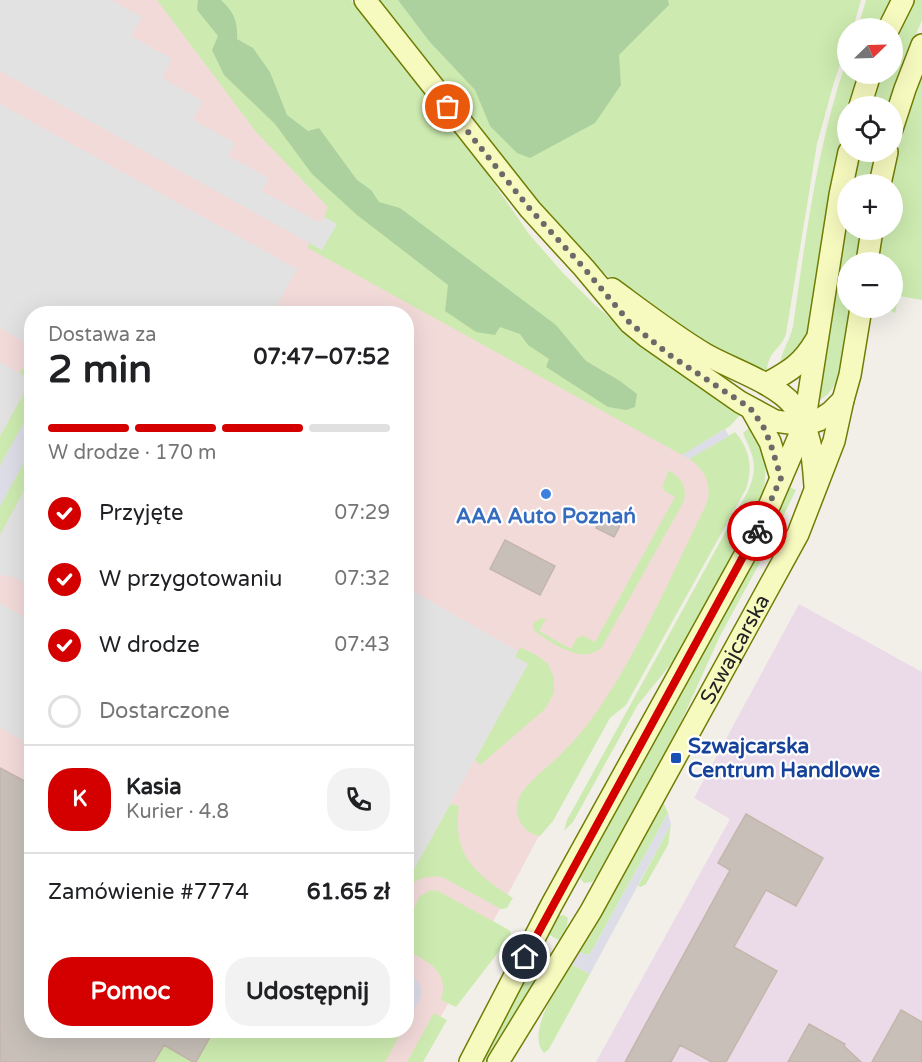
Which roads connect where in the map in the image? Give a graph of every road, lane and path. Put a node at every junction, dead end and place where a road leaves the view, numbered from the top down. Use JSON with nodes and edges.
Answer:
{"nodes":[{"id":1,"x":365,"y":0,"type":"edge"},
{"id":2,"x":903,"y":0,"type":"edge"},
{"id":3,"x":894,"y":18,"type":"edge"},
{"id":4,"x":922,"y":45,"type":"edge"},
{"id":5,"x":903,"y":96,"type":"edge"},
{"id":6,"x":847,"y":162,"type":"edge"},
{"id":7,"x":584,"y":268,"type":"junction"},
{"id":8,"x":859,"y":318,"type":"edge"},
{"id":9,"x":819,"y":334,"type":"junction"},
{"id":10,"x":766,"y":384,"type":"junction"},
{"id":11,"x":843,"y":400,"type":"junction"},
{"id":12,"x":750,"y":408,"type":"junction"},
{"id":13,"x":804,"y":425,"type":"junction"},
{"id":14,"x":781,"y":478,"type":"junction"},
{"id":15,"x":815,"y":493,"type":"junction"},
{"id":16,"x":470,"y":1062,"type":"edge"},
{"id":17,"x":498,"y":1062,"type":"edge"}],
"edges":[{"from":1,"to":7,"type":"street"},
{"from":2,"to":3,"type":"street"},
{"from":4,"to":5,"type":"street"},
{"from":6,"to":9,"type":"street","name":"Szwajcarska"},
{"from":7,"to":10,"type":"street"},
{"from":7,"to":12,"type":"street"},
{"from":8,"to":11,"type":"street","name":"Szwajcarska"},
{"from":9,"to":10,"type":"street"},
{"from":9,"to":13,"type":"street","name":"Szwajcarska"},
{"from":10,"to":13,"type":"street"},
{"from":11,"to":13,"type":"street"},
{"from":11,"to":15,"type":"street","name":"Szwajcarska"},
{"from":12,"to":13,"type":"street"},
{"from":12,"to":14,"type":"street"},
{"from":13,"to":14,"type":"street","name":"Szwajcarska"},
{"from":13,"to":15,"type":"street"},
{"from":14,"to":16,"type":"street","name":"Szwajcarska"},
{"from":15,"to":17,"type":"street","name":"Szwajcarska"}]}
